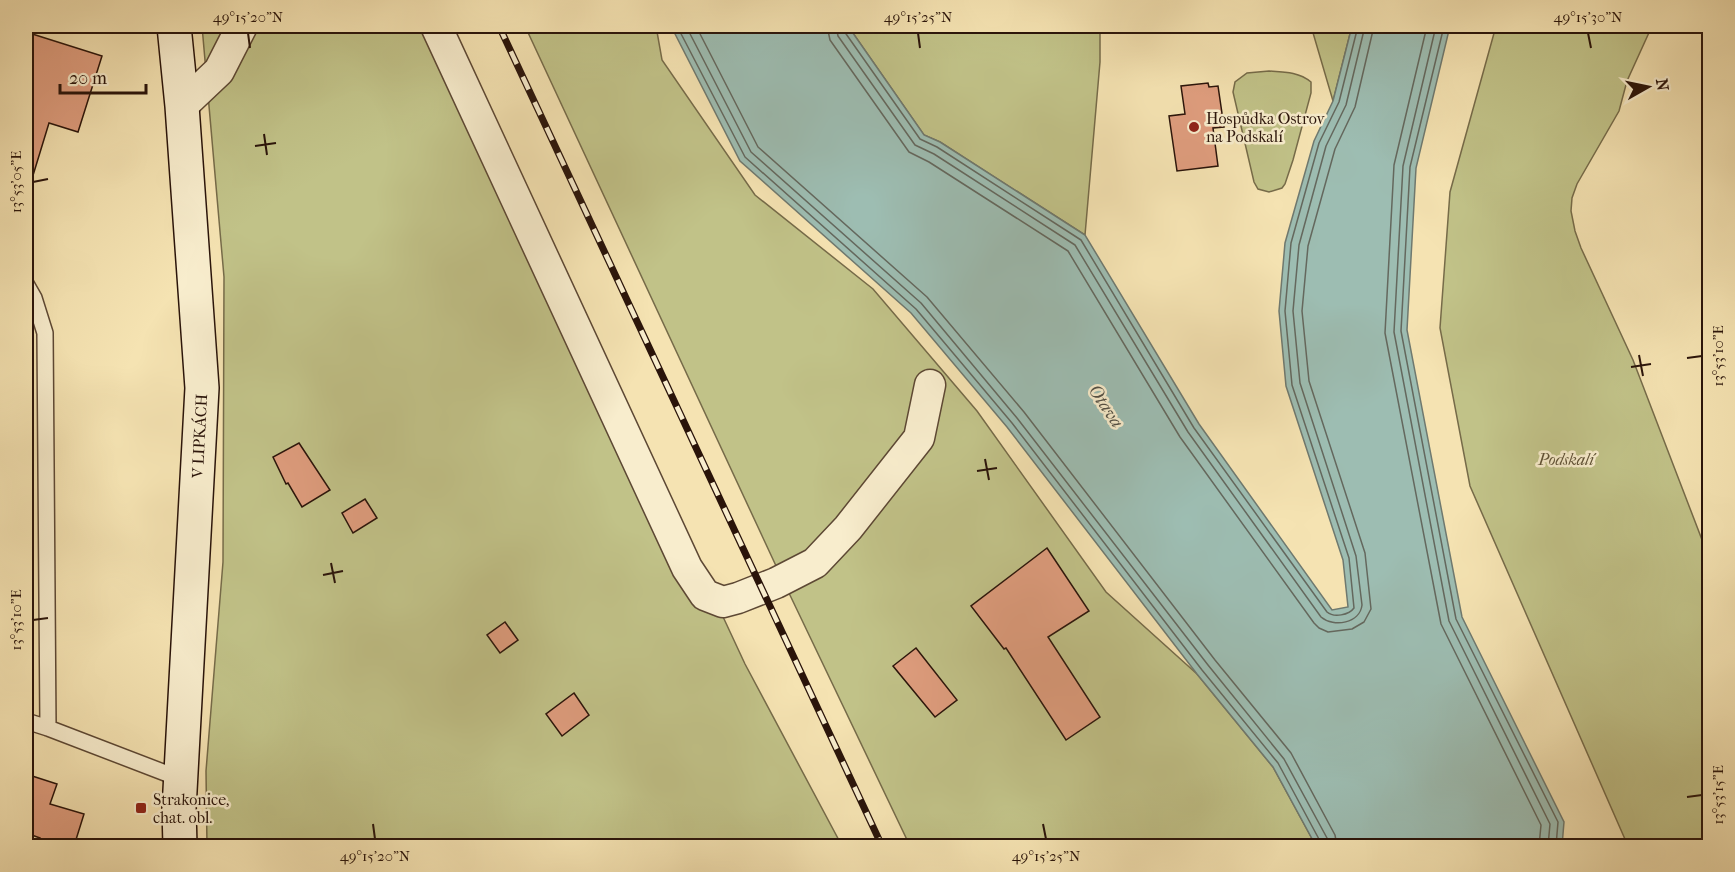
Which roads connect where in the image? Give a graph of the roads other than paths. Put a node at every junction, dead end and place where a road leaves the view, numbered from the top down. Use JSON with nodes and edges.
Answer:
{"nodes":[{"id":1,"x":174,"y":26,"type":"edge"},
{"id":2,"x":242,"y":26,"type":"edge"},
{"id":3,"x":436,"y":26,"type":"edge"},
{"id":4,"x":182,"y":105,"type":"junction"},
{"id":5,"x":26,"y":284,"type":"edge"},
{"id":6,"x":930,"y":384,"type":"dead end"},
{"id":7,"x":26,"y":721,"type":"edge"},
{"id":8,"x":48,"y":728,"type":"junction"},
{"id":9,"x":181,"y":779,"type":"junction"},
{"id":10,"x":180,"y":846,"type":"edge"}],
"edges":[{"from":1,"to":4,"type":"street","name":"V LIPKÁCH"},
{"from":2,"to":4,"type":"street"},
{"from":3,"to":6,"type":"street"},
{"from":4,"to":9,"type":"street","name":"V LIPKÁCH"},
{"from":5,"to":8,"type":"lane"},
{"from":7,"to":8,"type":"lane"},
{"from":8,"to":9,"type":"lane"},
{"from":9,"to":10,"type":"street","name":"V LIPKÁCH"}]}
